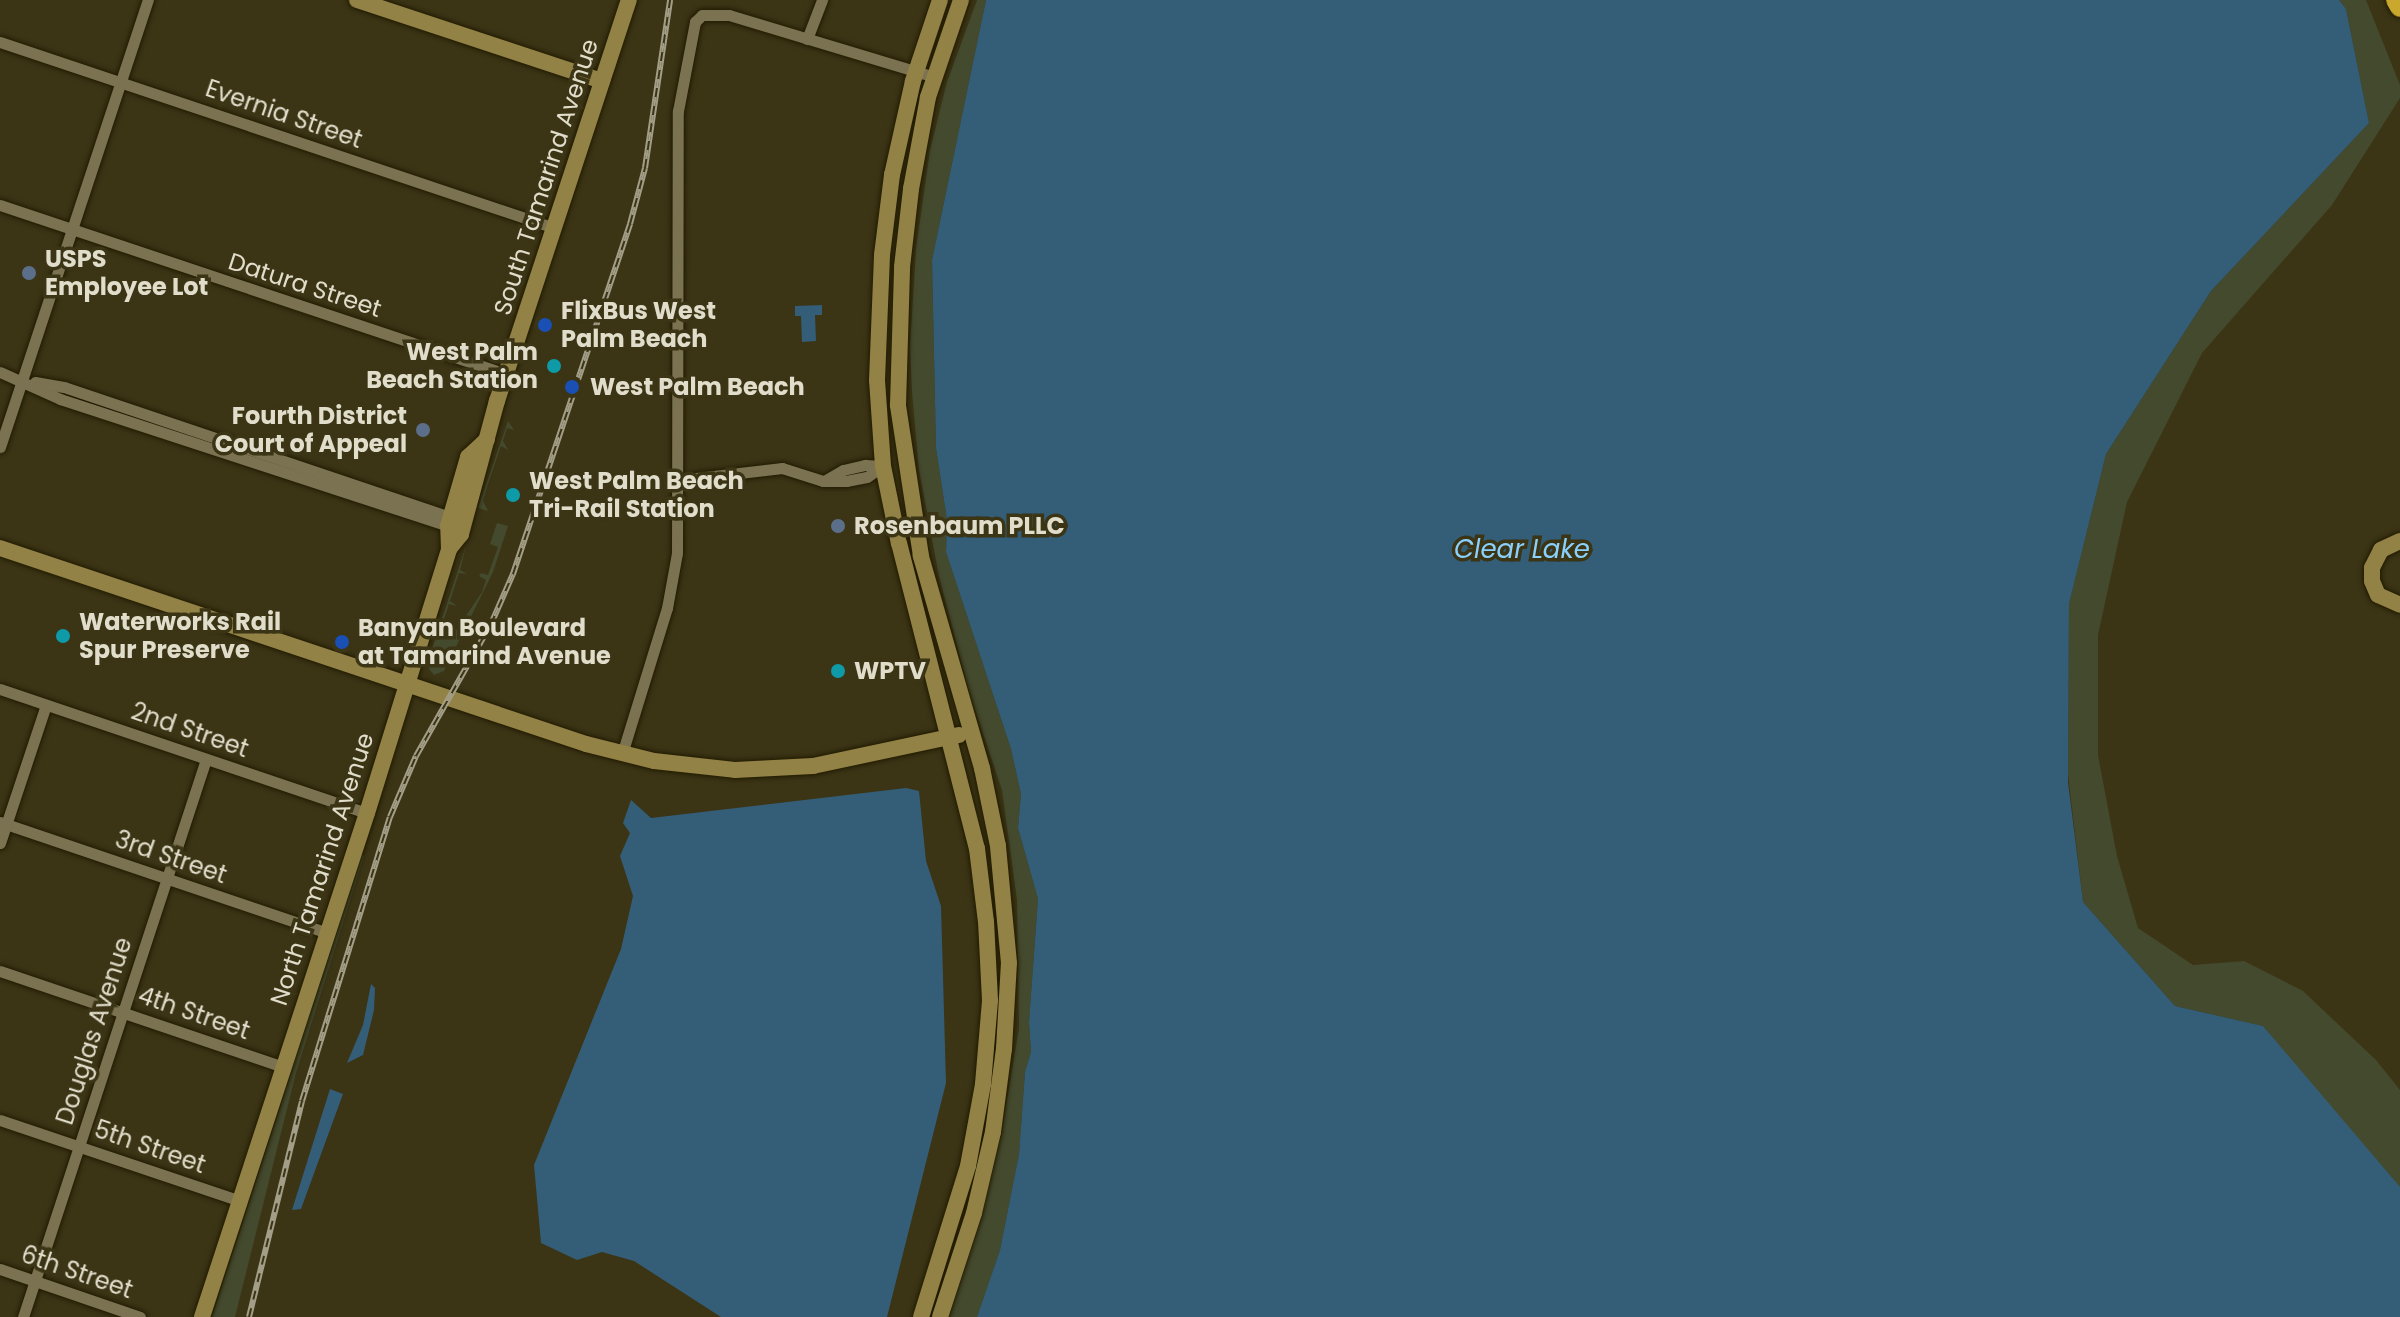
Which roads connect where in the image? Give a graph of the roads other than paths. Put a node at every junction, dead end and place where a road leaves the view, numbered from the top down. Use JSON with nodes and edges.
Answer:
{"nodes":[{"id":1,"x":148,"y":0,"type":"edge"},
{"id":2,"x":357,"y":0,"type":"edge"},
{"id":3,"x":629,"y":0,"type":"edge"},
{"id":4,"x":822,"y":0,"type":"edge"},
{"id":5,"x":940,"y":0,"type":"edge"},
{"id":6,"x":961,"y":0,"type":"edge"},
{"id":7,"x":2396,"y":0,"type":"edge"},
{"id":8,"x":2400,"y":7,"type":"edge"},
{"id":9,"x":807,"y":39,"type":"junction"},
{"id":10,"x":0,"y":42,"type":"edge"},
{"id":11,"x":916,"y":71,"type":"junction"},
{"id":12,"x":934,"y":77,"type":"junction"},
{"id":13,"x":602,"y":81,"type":"junction"},
{"id":14,"x":121,"y":83,"type":"junction"},
{"id":15,"x":0,"y":205,"type":"edge"},
{"id":16,"x":555,"y":228,"type":"junction"},
{"id":17,"x":73,"y":230,"type":"junction"},
{"id":18,"x":0,"y":372,"type":"edge"},
{"id":19,"x":506,"y":374,"type":"junction"},
{"id":20,"x":23,"y":379,"type":"junction"},
{"id":21,"x":487,"y":439,"type":"junction"},
{"id":22,"x":0,"y":447,"type":"edge"},
{"id":23,"x":883,"y":466,"type":"junction"},
{"id":24,"x":905,"y":466,"type":"junction"},
{"id":25,"x":679,"y":480,"type":"junction"},
{"id":26,"x":454,"y":523,"type":"junction"},
{"id":27,"x":2400,"y":541,"type":"edge"},
{"id":28,"x":0,"y":548,"type":"edge"},
{"id":29,"x":2400,"y":605,"type":"edge"},
{"id":30,"x":406,"y":683,"type":"junction"},
{"id":31,"x":0,"y":689,"type":"edge"},
{"id":32,"x":46,"y":705,"type":"junction"},
{"id":33,"x":972,"y":732,"type":"junction"},
{"id":34,"x":950,"y":737,"type":"junction"},
{"id":35,"x":622,"y":754,"type":"junction"},
{"id":36,"x":206,"y":759,"type":"junction"},
{"id":37,"x":367,"y":813,"type":"junction"},
{"id":38,"x":3,"y":823,"type":"edge"},
{"id":39,"x":0,"y":843,"type":"edge"},
{"id":40,"x":167,"y":879,"type":"junction"},
{"id":41,"x":328,"y":933,"type":"junction"},
{"id":42,"x":0,"y":971,"type":"edge"},
{"id":43,"x":123,"y":1012,"type":"junction"},
{"id":44,"x":284,"y":1067,"type":"junction"},
{"id":45,"x":0,"y":1120,"type":"edge"},
{"id":46,"x":79,"y":1147,"type":"junction"},
{"id":47,"x":240,"y":1201,"type":"junction"},
{"id":48,"x":956,"y":1210,"type":"junction"},
{"id":49,"x":974,"y":1213,"type":"junction"},
{"id":50,"x":0,"y":1269,"type":"edge"},
{"id":51,"x":35,"y":1281,"type":"junction"},
{"id":52,"x":23,"y":1317,"type":"edge"},
{"id":53,"x":140,"y":1317,"type":"edge"},
{"id":54,"x":202,"y":1317,"type":"edge"},
{"id":55,"x":921,"y":1317,"type":"edge"},
{"id":56,"x":940,"y":1317,"type":"edge"}],
"edges":[{"from":1,"to":14,"type":"street"},
{"from":2,"to":13,"type":"street"},
{"from":3,"to":13,"type":"street","name":"South Tamarind Avenue"},
{"from":4,"to":9,"type":"street"},
{"from":5,"to":11,"type":"street"},
{"from":6,"to":12,"type":"street"},
{"from":7,"to":8,"type":"highway"},
{"from":9,"to":11,"type":"street"},
{"from":9,"to":25,"type":"street"},
{"from":10,"to":14,"type":"street","name":"Evernia Street"},
{"from":11,"to":12,"type":"street"},
{"from":11,"to":23,"type":"street"},
{"from":12,"to":24,"type":"street"},
{"from":13,"to":16,"type":"street","name":"South Tamarind Avenue"},
{"from":14,"to":16,"type":"street","name":"Evernia Street"},
{"from":14,"to":17,"type":"street"},
{"from":15,"to":17,"type":"street","name":"Datura Street"},
{"from":16,"to":19,"type":"street","name":"South Tamarind Avenue"},
{"from":17,"to":19,"type":"street","name":"Datura Street"},
{"from":17,"to":20,"type":"street"},
{"from":18,"to":20,"type":"street"},
{"from":19,"to":21,"type":"street","name":"South Tamarind Avenue"},
{"from":20,"to":22,"type":"street"},
{"from":20,"to":26,"type":"street"},
{"from":21,"to":26,"type":"street","name":"South Tamarind Avenue"},
{"from":21,"to":26,"type":"street","name":"North Tamarind Avenue"},
{"from":23,"to":24,"type":"street"},
{"from":23,"to":25,"type":"street"},
{"from":23,"to":34,"type":"street"},
{"from":24,"to":33,"type":"street"},
{"from":25,"to":35,"type":"street"},
{"from":26,"to":30,"type":"street","name":"North Tamarind Avenue"},
{"from":27,"to":29,"type":"street"},
{"from":28,"to":30,"type":"street"},
{"from":30,"to":35,"type":"street"},
{"from":30,"to":37,"type":"street","name":"North Tamarind Avenue"},
{"from":31,"to":32,"type":"street","name":"2nd Street"},
{"from":32,"to":36,"type":"street","name":"2nd Street"},
{"from":32,"to":38,"type":"street"},
{"from":33,"to":34,"type":"street"},
{"from":33,"to":49,"type":"street"},
{"from":34,"to":35,"type":"street"},
{"from":34,"to":48,"type":"street"},
{"from":36,"to":37,"type":"street","name":"2nd Street"},
{"from":36,"to":40,"type":"street","name":"Douglas Avenue"},
{"from":37,"to":41,"type":"street","name":"North Tamarind Avenue"},
{"from":38,"to":39,"type":"street"},
{"from":38,"to":40,"type":"street","name":"3rd Street"},
{"from":40,"to":41,"type":"street","name":"3rd Street"},
{"from":40,"to":43,"type":"street","name":"Douglas Avenue"},
{"from":41,"to":44,"type":"street","name":"North Tamarind Avenue"},
{"from":42,"to":43,"type":"street","name":"4th Street"},
{"from":43,"to":44,"type":"street","name":"4th Street"},
{"from":43,"to":46,"type":"street","name":"Douglas Avenue"},
{"from":44,"to":47,"type":"street","name":"North Tamarind Avenue"},
{"from":45,"to":46,"type":"street","name":"5th Street"},
{"from":46,"to":47,"type":"street","name":"5th Street"},
{"from":46,"to":51,"type":"street","name":"Douglas Avenue"},
{"from":47,"to":54,"type":"street","name":"North Tamarind Avenue"},
{"from":48,"to":49,"type":"street"},
{"from":48,"to":55,"type":"street"},
{"from":49,"to":56,"type":"street"},
{"from":50,"to":51,"type":"street","name":"6th Street"},
{"from":51,"to":52,"type":"street","name":"Douglas Avenue"},
{"from":51,"to":53,"type":"street","name":"6th Street"}]}
